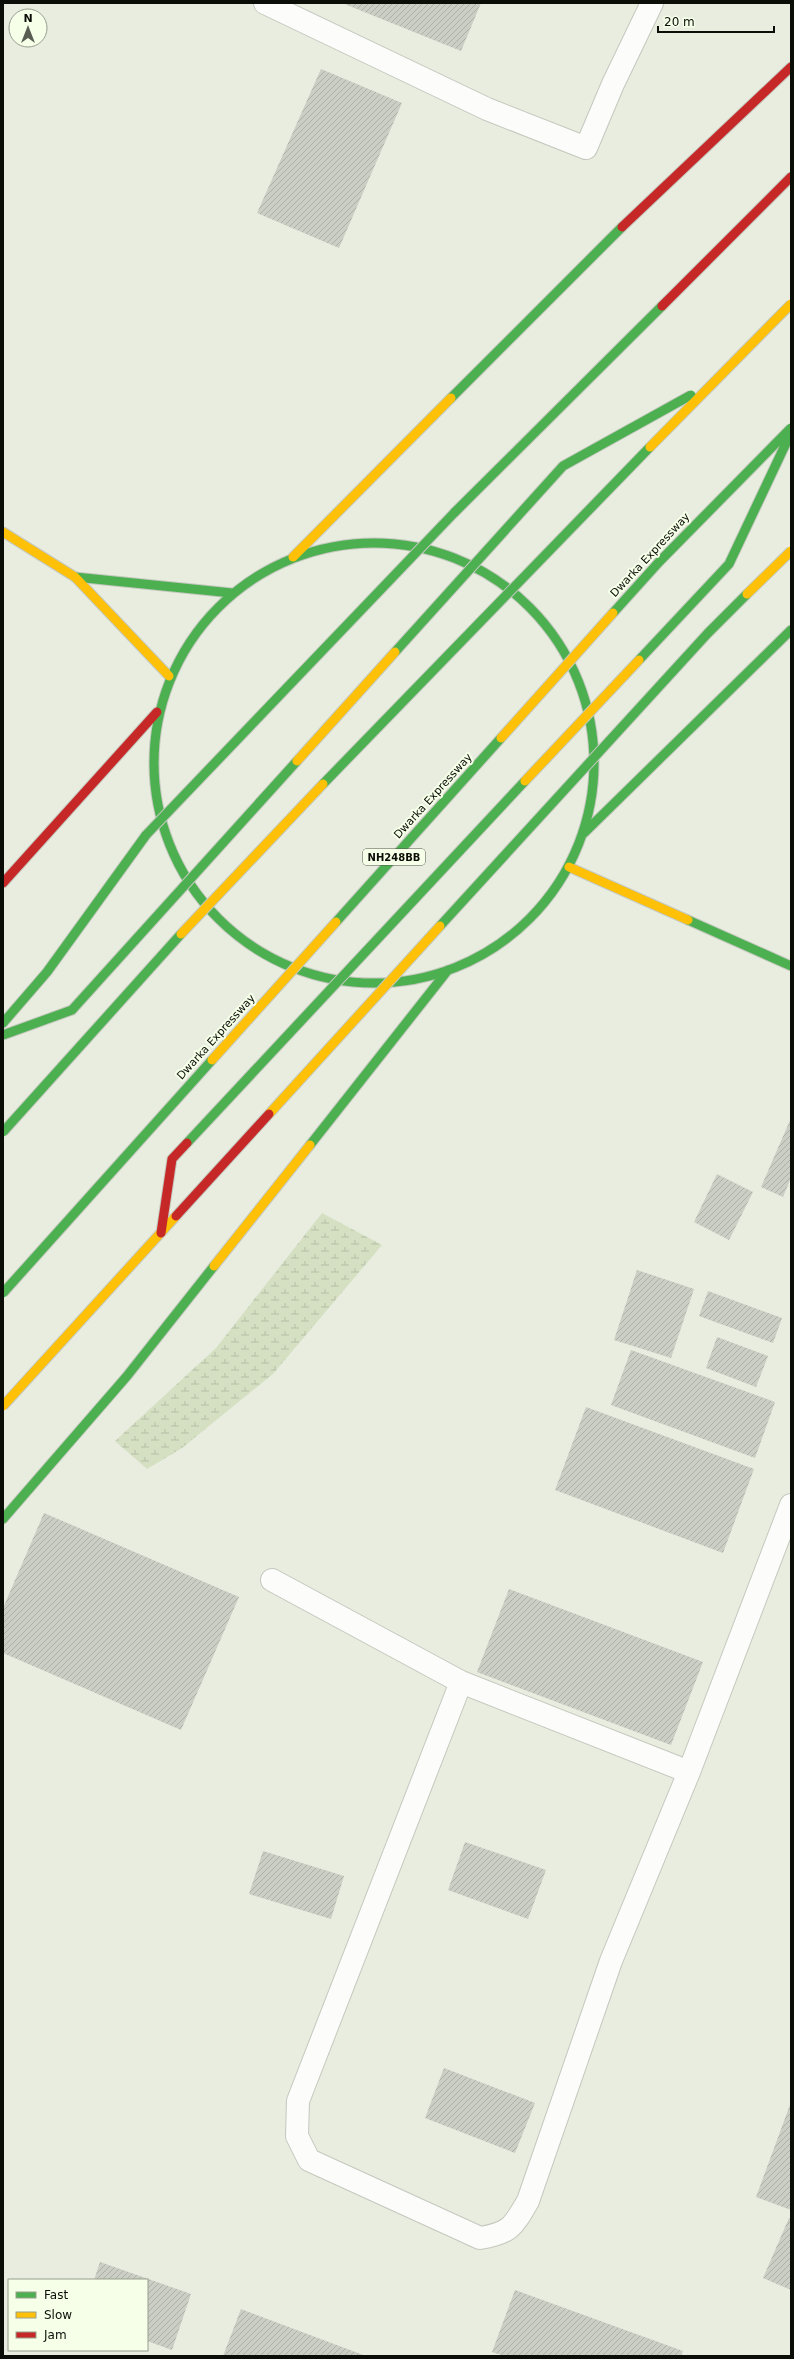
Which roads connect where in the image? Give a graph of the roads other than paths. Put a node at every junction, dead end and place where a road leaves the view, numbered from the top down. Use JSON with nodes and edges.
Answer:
{"nodes":[{"id":1,"x":266,"y":3,"type":"edge"},
{"id":2,"x":652,"y":3,"type":"edge"},
{"id":3,"x":791,"y":67,"type":"edge"},
{"id":4,"x":791,"y":177,"type":"edge"},
{"id":5,"x":791,"y":304,"type":"edge"},
{"id":6,"x":713,"y":383,"type":"junction"},
{"id":7,"x":791,"y":428,"type":"edge"},
{"id":8,"x":791,"y":433,"type":"edge"},
{"id":9,"x":3,"y":532,"type":"edge"},
{"id":10,"x":791,"y":551,"type":"edge"},
{"id":11,"x":293,"y":557,"type":"junction"},
{"id":12,"x":75,"y":577,"type":"junction"},
{"id":13,"x":232,"y":593,"type":"junction"},
{"id":14,"x":791,"y":630,"type":"edge"},
{"id":15,"x":169,"y":676,"type":"junction"},
{"id":16,"x":157,"y":712,"type":"junction"},
{"id":17,"x":584,"y":833,"type":"junction"},
{"id":18,"x":569,"y":867,"type":"junction"},
{"id":19,"x":3,"y":882,"type":"edge"},
{"id":20,"x":791,"y":966,"type":"edge"},
{"id":21,"x":448,"y":970,"type":"junction"},
{"id":22,"x":3,"y":1023,"type":"edge"},
{"id":23,"x":3,"y":1035,"type":"edge"},
{"id":24,"x":3,"y":1132,"type":"edge"},
{"id":25,"x":161,"y":1233,"type":"junction"},
{"id":26,"x":3,"y":1293,"type":"edge"},
{"id":27,"x":3,"y":1406,"type":"edge"},
{"id":28,"x":791,"y":1505,"type":"edge"},
{"id":29,"x":3,"y":1519,"type":"edge"},
{"id":30,"x":272,"y":1580,"type":"dead end"},
{"id":31,"x":461,"y":1682,"type":"junction"},
{"id":32,"x":689,"y":1772,"type":"junction"}],
"edges":[{"from":1,"to":2,"type":"street"},
{"from":3,"to":11,"type":"main road"},
{"from":4,"to":22,"type":"main road","bridge":true},
{"from":5,"to":6,"type":"main road","bridge":true},
{"from":6,"to":23,"type":"main road","bridge":true},
{"from":6,"to":24,"type":"main road","bridge":true},
{"from":7,"to":26,"type":"main road","name":"Dwarka Expressway","number":"NH248BB","bridge":true},
{"from":8,"to":25,"type":"main road","bridge":true},
{"from":9,"to":12,"type":"main road"},
{"from":10,"to":25,"type":"main road","bridge":true},
{"from":11,"to":13,"type":"main road"},
{"from":11,"to":17,"type":"main road"},
{"from":12,"to":13,"type":"main road"},
{"from":12,"to":15,"type":"main road"},
{"from":13,"to":15,"type":"main road"},
{"from":14,"to":17,"type":"main road"},
{"from":15,"to":16,"type":"main road"},
{"from":16,"to":19,"type":"main road"},
{"from":16,"to":21,"type":"main road"},
{"from":17,"to":18,"type":"main road"},
{"from":18,"to":20,"type":"main road"},
{"from":18,"to":21,"type":"main road"},
{"from":21,"to":29,"type":"main road"},
{"from":25,"to":27,"type":"main road","bridge":true},
{"from":28,"to":32,"type":"street"},
{"from":30,"to":31,"type":"street"},
{"from":31,"to":32,"type":"street"},
{"from":31,"to":32,"type":"street"}]}
